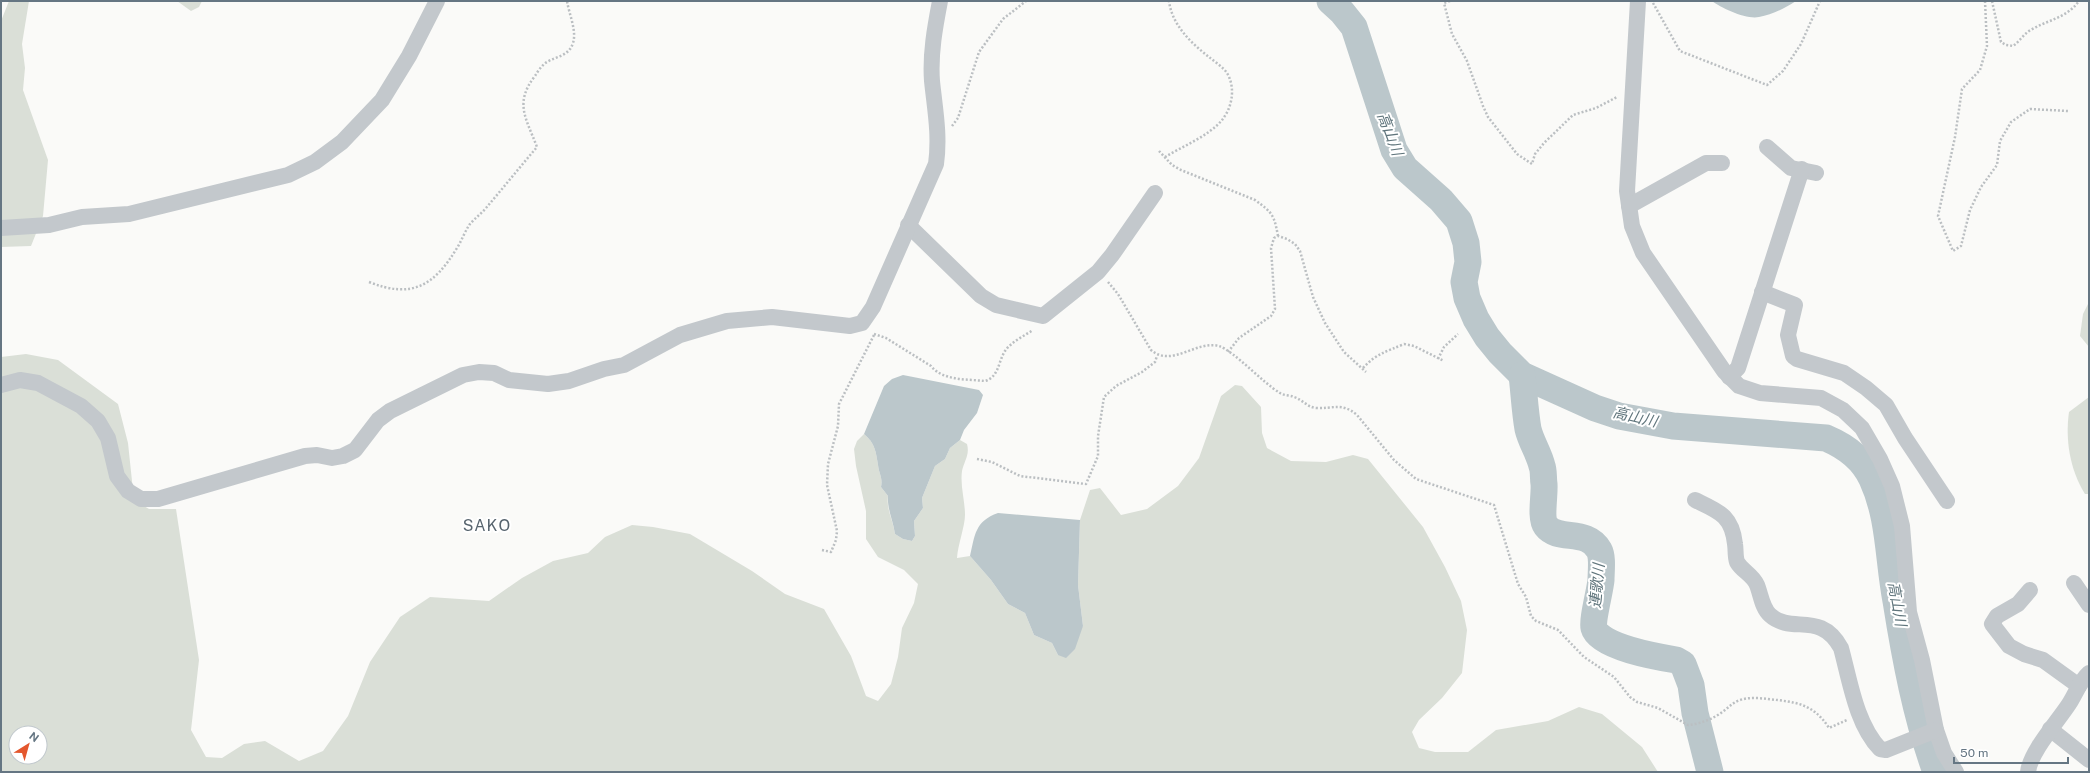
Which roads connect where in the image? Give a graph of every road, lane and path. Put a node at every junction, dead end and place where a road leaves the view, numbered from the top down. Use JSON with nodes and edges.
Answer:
{"nodes":[{"id":1,"x":437,"y":1,"type":"edge"},
{"id":2,"x":567,"y":1,"type":"edge"},
{"id":3,"x":940,"y":1,"type":"edge"},
{"id":4,"x":1026,"y":1,"type":"edge"},
{"id":5,"x":1169,"y":1,"type":"edge"},
{"id":6,"x":1450,"y":1,"type":"edge"},
{"id":7,"x":1638,"y":1,"type":"edge"},
{"id":8,"x":1652,"y":1,"type":"edge"},
{"id":9,"x":1820,"y":1,"type":"edge"},
{"id":10,"x":1985,"y":1,"type":"edge"},
{"id":11,"x":1992,"y":1,"type":"edge"},
{"id":12,"x":2079,"y":1,"type":"edge"},
{"id":13,"x":1633,"y":88,"type":"junction"},
{"id":14,"x":2068,"y":111,"type":"dead end"},
{"id":15,"x":938,"y":139,"type":"junction"},
{"id":16,"x":1767,"y":147,"type":"dead end"},
{"id":17,"x":1159,"y":151,"type":"dead end"},
{"id":18,"x":1165,"y":157,"type":"junction"},
{"id":19,"x":1722,"y":163,"type":"dead end"},
{"id":20,"x":1155,"y":194,"type":"dead end"},
{"id":21,"x":1629,"y":206,"type":"junction"},
{"id":22,"x":908,"y":225,"type":"junction"},
{"id":23,"x":1,"y":228,"type":"edge"},
{"id":24,"x":1278,"y":236,"type":"junction"},
{"id":25,"x":1098,"y":272,"type":"junction"},
{"id":26,"x":369,"y":282,"type":"dead end"},
{"id":27,"x":1762,"y":292,"type":"junction"},
{"id":28,"x":1043,"y":316,"type":"junction"},
{"id":29,"x":862,"y":323,"type":"junction"},
{"id":30,"x":1458,"y":334,"type":"dead end"},
{"id":31,"x":874,"y":335,"type":"junction"},
{"id":32,"x":1228,"y":352,"type":"junction"},
{"id":33,"x":1157,"y":356,"type":"junction"},
{"id":34,"x":1438,"y":358,"type":"junction"},
{"id":35,"x":1444,"y":362,"type":"dead end"},
{"id":36,"x":1363,"y":368,"type":"junction"},
{"id":37,"x":1366,"y":372,"type":"dead end"},
{"id":38,"x":1729,"y":377,"type":"junction"},
{"id":39,"x":1,"y":385,"type":"edge"},
{"id":40,"x":977,"y":459,"type":"dead end"},
{"id":41,"x":1695,"y":500,"type":"dead end"},
{"id":42,"x":1946,"y":501,"type":"dead end"},
{"id":43,"x":822,"y":550,"type":"dead end"},
{"id":44,"x":2074,"y":583,"type":"dead end"},
{"id":45,"x":2030,"y":590,"type":"dead end"},
{"id":46,"x":2089,"y":605,"type":"edge"},
{"id":47,"x":2089,"y":673,"type":"edge"},
{"id":48,"x":2079,"y":686,"type":"junction"},
{"id":49,"x":1860,"y":714,"type":"junction"},
{"id":50,"x":2050,"y":729,"type":"junction"},
{"id":51,"x":1927,"y":733,"type":"junction"},
{"id":52,"x":2089,"y":760,"type":"edge"},
{"id":53,"x":1956,"y":772,"type":"edge"},
{"id":54,"x":2028,"y":772,"type":"edge"}],
"edges":[{"from":1,"to":23,"type":"street"},
{"from":2,"to":26,"type":"path"},
{"from":3,"to":15,"type":"street"},
{"from":4,"to":15,"type":"path"},
{"from":5,"to":18,"type":"path"},
{"from":6,"to":13,"type":"path"},
{"from":7,"to":13,"type":"street"},
{"from":8,"to":9,"type":"path"},
{"from":10,"to":14,"type":"path"},
{"from":11,"to":12,"type":"path"},
{"from":13,"to":21,"type":"street"},
{"from":15,"to":22,"type":"street"},
{"from":16,"to":27,"type":"street"},
{"from":17,"to":18,"type":"path"},
{"from":18,"to":24,"type":"path"},
{"from":19,"to":21,"type":"street"},
{"from":20,"to":25,"type":"street"},
{"from":21,"to":38,"type":"street"},
{"from":22,"to":28,"type":"street"},
{"from":22,"to":29,"type":"street"},
{"from":24,"to":32,"type":"path"},
{"from":24,"to":36,"type":"path"},
{"from":25,"to":28,"type":"street"},
{"from":25,"to":33,"type":"path"},
{"from":27,"to":38,"type":"street"},
{"from":27,"to":42,"type":"street"},
{"from":28,"to":31,"type":"path"},
{"from":29,"to":31,"type":"path"},
{"from":29,"to":39,"type":"street"},
{"from":30,"to":34,"type":"path"},
{"from":31,"to":43,"type":"path"},
{"from":32,"to":33,"type":"path"},
{"from":32,"to":49,"type":"path"},
{"from":33,"to":40,"type":"path"},
{"from":34,"to":35,"type":"path"},
{"from":34,"to":36,"type":"path"},
{"from":36,"to":37,"type":"path"},
{"from":38,"to":51,"type":"street"},
{"from":41,"to":49,"type":"street"},
{"from":44,"to":46,"type":"street"},
{"from":45,"to":48,"type":"street"},
{"from":47,"to":48,"type":"street"},
{"from":48,"to":50,"type":"street"},
{"from":49,"to":51,"type":"street"},
{"from":50,"to":52,"type":"street"},
{"from":50,"to":54,"type":"street"},
{"from":51,"to":53,"type":"street"}]}
